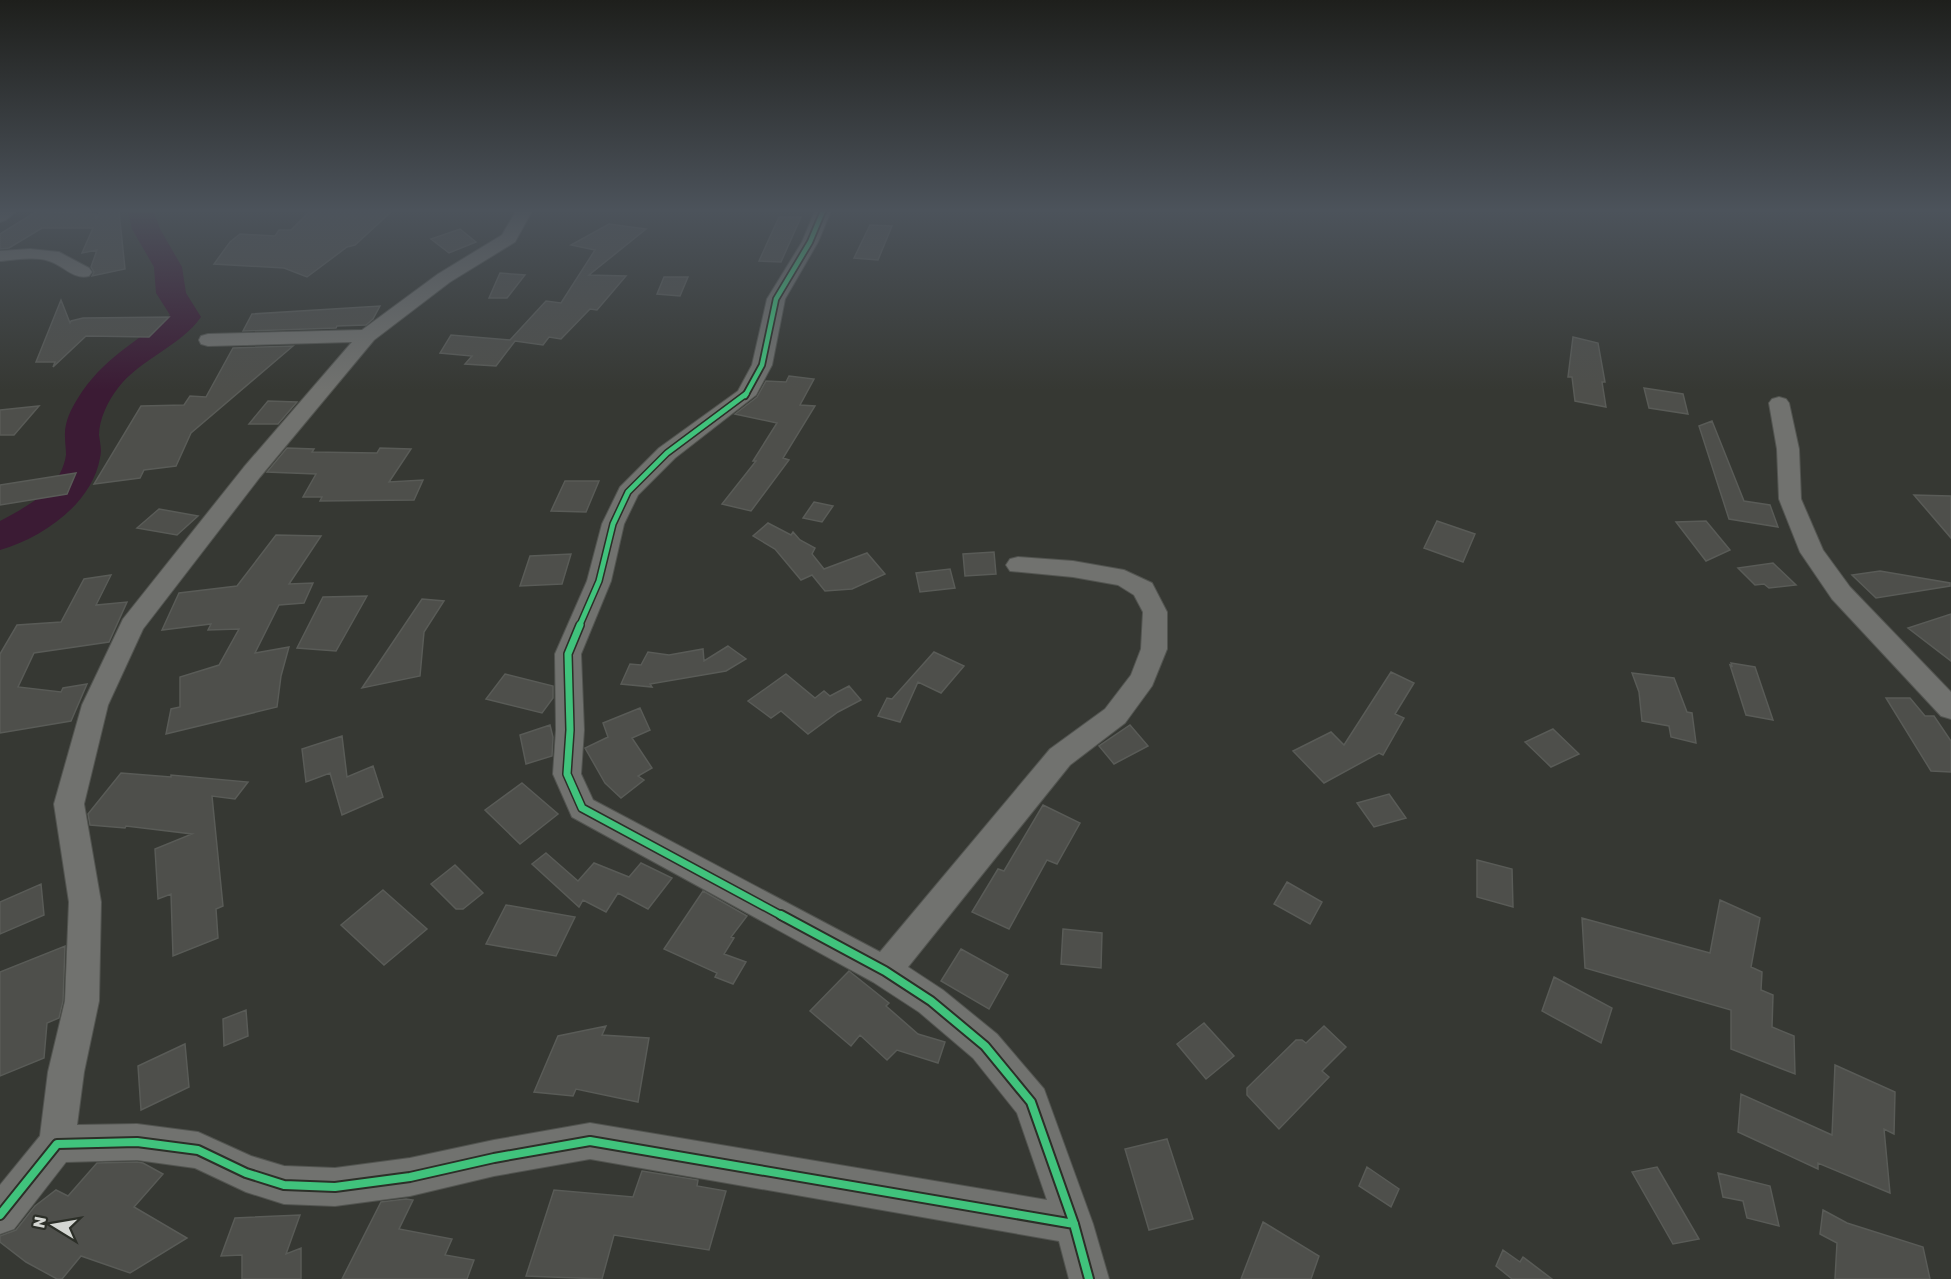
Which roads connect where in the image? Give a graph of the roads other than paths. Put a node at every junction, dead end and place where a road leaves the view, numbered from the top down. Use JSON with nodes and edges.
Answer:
{"nodes":[{"id":1,"x":456,"y":271,"type":"edge"},
{"id":2,"x":793,"y":271,"type":"edge"},
{"id":3,"x":367,"y":336,"type":"junction"},
{"id":4,"x":208,"y":340,"type":"dead end"},
{"id":5,"x":1779,"y":403,"type":"dead end"},
{"id":6,"x":1018,"y":565,"type":"dead end"},
{"id":7,"x":1951,"y":709,"type":"edge"},
{"id":8,"x":885,"y":971,"type":"junction"},
{"id":9,"x":57,"y":1144,"type":"junction"},
{"id":10,"x":0,"y":1215,"type":"edge"},
{"id":11,"x":1074,"y":1224,"type":"junction"},
{"id":12,"x":1089,"y":1279,"type":"edge"}],
"edges":[{"from":1,"to":3,"type":"street"},
{"from":2,"to":8,"type":"street"},
{"from":3,"to":4,"type":"street"},
{"from":3,"to":9,"type":"street"},
{"from":5,"to":7,"type":"street"},
{"from":6,"to":8,"type":"street"},
{"from":8,"to":11,"type":"street"},
{"from":9,"to":10,"type":"street"},
{"from":9,"to":11,"type":"street"},
{"from":11,"to":12,"type":"street"}]}
